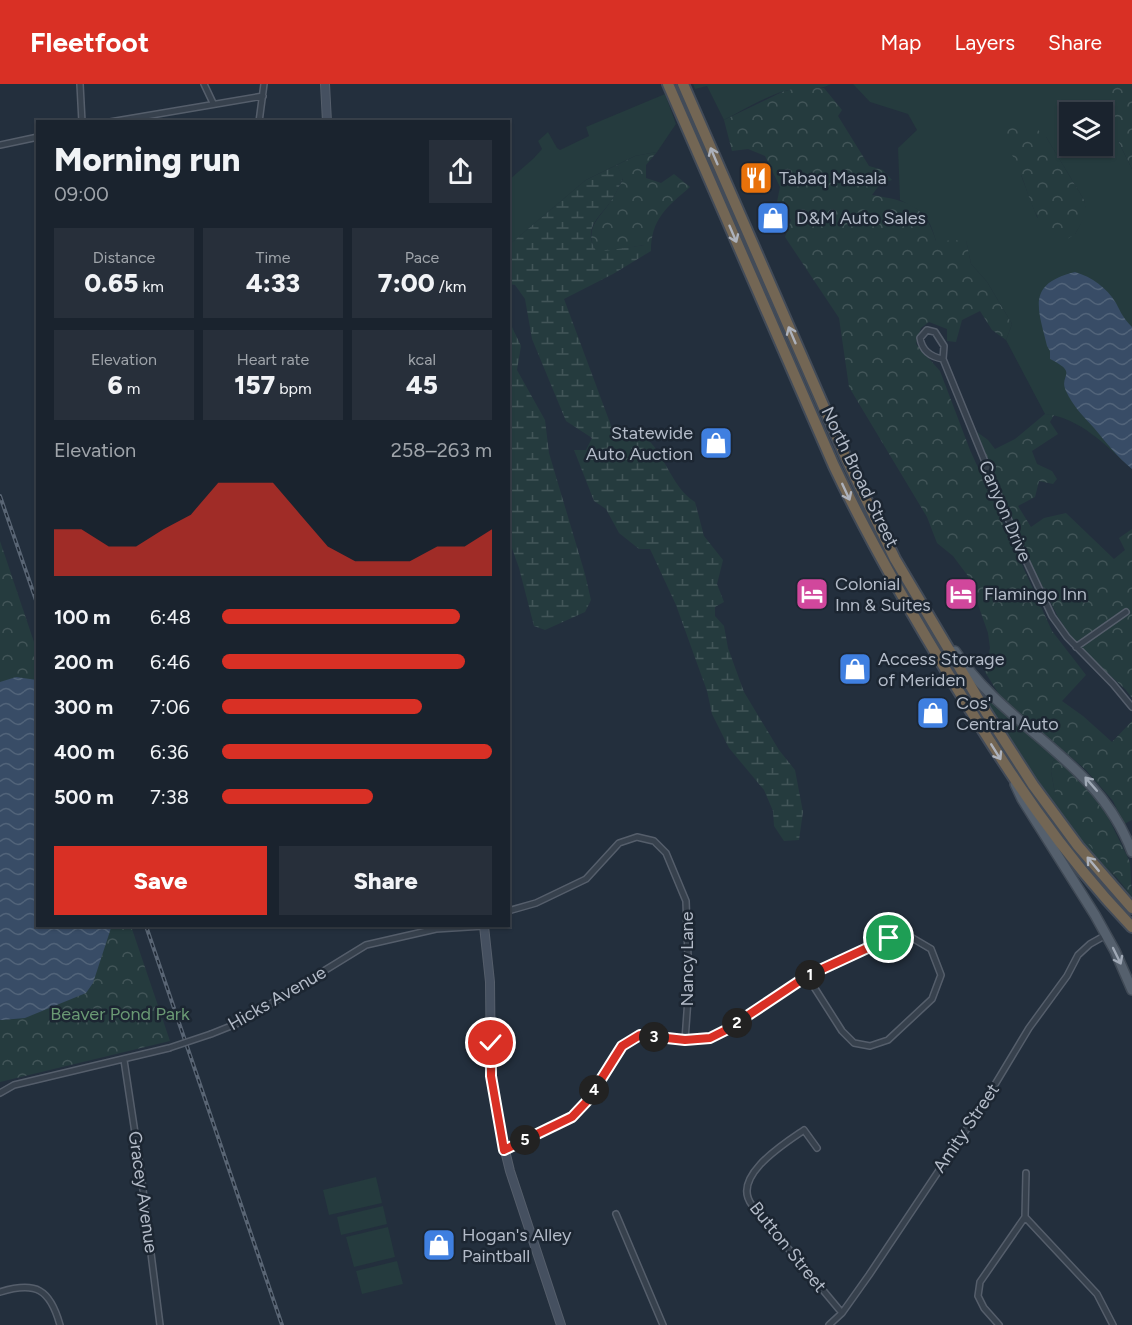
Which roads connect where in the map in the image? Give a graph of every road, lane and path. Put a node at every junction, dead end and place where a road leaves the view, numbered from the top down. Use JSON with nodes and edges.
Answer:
{"nodes":[{"id":1,"x":80,"y":84,"type":"edge"},
{"id":2,"x":204,"y":84,"type":"edge"},
{"id":3,"x":264,"y":84,"type":"edge"},
{"id":4,"x":325,"y":84,"type":"edge"},
{"id":5,"x":668,"y":84,"type":"edge"},
{"id":6,"x":683,"y":84,"type":"edge"},
{"id":7,"x":263,"y":96,"type":"junction"},
{"id":8,"x":213,"y":103,"type":"junction"},
{"id":9,"x":82,"y":120,"type":"edge"},
{"id":10,"x":121,"y":120,"type":"edge"},
{"id":11,"x":259,"y":120,"type":"edge"},
{"id":12,"x":327,"y":120,"type":"edge"},
{"id":13,"x":36,"y":136,"type":"edge"},
{"id":14,"x":0,"y":145,"type":"edge"},
{"id":15,"x":943,"y":359,"type":"junction"},
{"id":16,"x":824,"y":410,"type":"junction"},
{"id":17,"x":812,"y":416,"type":"junction"},
{"id":18,"x":1126,"y":612,"type":"dead end"},
{"id":19,"x":932,"y":622,"type":"junction"},
{"id":20,"x":1076,"y":647,"type":"junction"},
{"id":21,"x":1132,"y":707,"type":"edge"},
{"id":22,"x":1013,"y":779,"type":"junction"},
{"id":23,"x":1129,"y":833,"type":"edge"},
{"id":24,"x":1132,"y":852,"type":"edge"},
{"id":25,"x":1132,"y":908,"type":"edge"},
{"id":26,"x":510,"y":910,"type":"edge"},
{"id":27,"x":468,"y":927,"type":"edge"},
{"id":28,"x":484,"y":927,"type":"edge"},
{"id":29,"x":1132,"y":927,"type":"edge"},
{"id":30,"x":1106,"y":935,"type":"junction"},
{"id":31,"x":807,"y":976,"type":"junction"},
{"id":32,"x":1132,"y":990,"type":"edge"},
{"id":33,"x":685,"y":1040,"type":"junction"},
{"id":34,"x":124,"y":1060,"type":"junction"},
{"id":35,"x":0,"y":1093,"type":"edge"},
{"id":36,"x":817,"y":1148,"type":"dead end"},
{"id":37,"x":504,"y":1150,"type":"junction"},
{"id":38,"x":1026,"y":1173,"type":"dead end"},
{"id":39,"x":616,"y":1214,"type":"dead end"},
{"id":40,"x":1025,"y":1217,"type":"junction"},
{"id":41,"x":0,"y":1292,"type":"edge"},
{"id":42,"x":842,"y":1312,"type":"junction"},
{"id":43,"x":60,"y":1325,"type":"edge"},
{"id":44,"x":160,"y":1325,"type":"edge"},
{"id":45,"x":561,"y":1325,"type":"edge"},
{"id":46,"x":663,"y":1325,"type":"edge"},
{"id":47,"x":829,"y":1325,"type":"edge"},
{"id":48,"x":999,"y":1325,"type":"edge"},
{"id":49,"x":1113,"y":1325,"type":"edge"}],
"edges":[{"from":1,"to":9,"type":"street"},
{"from":2,"to":8,"type":"street"},
{"from":3,"to":7,"type":"street"},
{"from":4,"to":12,"type":"main road"},
{"from":5,"to":17,"type":"highway","name":"North Broad Street","one_way":true},
{"from":16,"to":6,"type":"highway","name":"North Broad Street","one_way":true},
{"from":7,"to":8,"type":"street"},
{"from":7,"to":11,"type":"street"},
{"from":8,"to":10,"type":"street"},
{"from":13,"to":14,"type":"street"},
{"from":15,"to":15,"type":"street","name":"Canyon Drive"},
{"from":15,"to":20,"type":"street","name":"Canyon Drive"},
{"from":16,"to":17,"type":"highway"},
{"from":16,"to":19,"type":"highway","name":"North Broad Street"},
{"from":17,"to":22,"type":"highway","name":"North Broad Street","one_way":true},
{"from":18,"to":20,"type":"street"},
{"from":23,"to":19,"type":"main road","name":"North Broad Street","one_way":true},
{"from":25,"to":19,"type":"highway","one_way":true},
{"from":20,"to":21,"type":"street","name":"Canyon Drive"},
{"from":22,"to":29,"type":"highway"},
{"from":22,"to":30,"type":"main road","name":"North Broad Street"},
{"from":23,"to":24,"type":"main road","name":"North Broad Street"},
{"from":26,"to":33,"type":"street","name":"Nancy Lane"},
{"from":27,"to":34,"type":"street","name":"Hicks Avenue","bridge":true},
{"from":28,"to":37,"type":"main road"},
{"from":30,"to":32,"type":"main road","name":"North Broad Street","one_way":true},
{"from":30,"to":42,"type":"street","name":"Amity Street"},
{"from":31,"to":31,"type":"street"},
{"from":31,"to":33,"type":"street"},
{"from":33,"to":37,"type":"street"},
{"from":34,"to":35,"type":"street","name":"Hicks Avenue"},
{"from":34,"to":44,"type":"street","name":"Gracey Avenue"},
{"from":36,"to":42,"type":"street","name":"Button Street"},
{"from":37,"to":45,"type":"main road"},
{"from":38,"to":40,"type":"street"},
{"from":39,"to":46,"type":"street"},
{"from":40,"to":48,"type":"street"},
{"from":40,"to":49,"type":"street"},
{"from":41,"to":43,"type":"street"},
{"from":42,"to":47,"type":"street","name":"Amity Street"}]}
